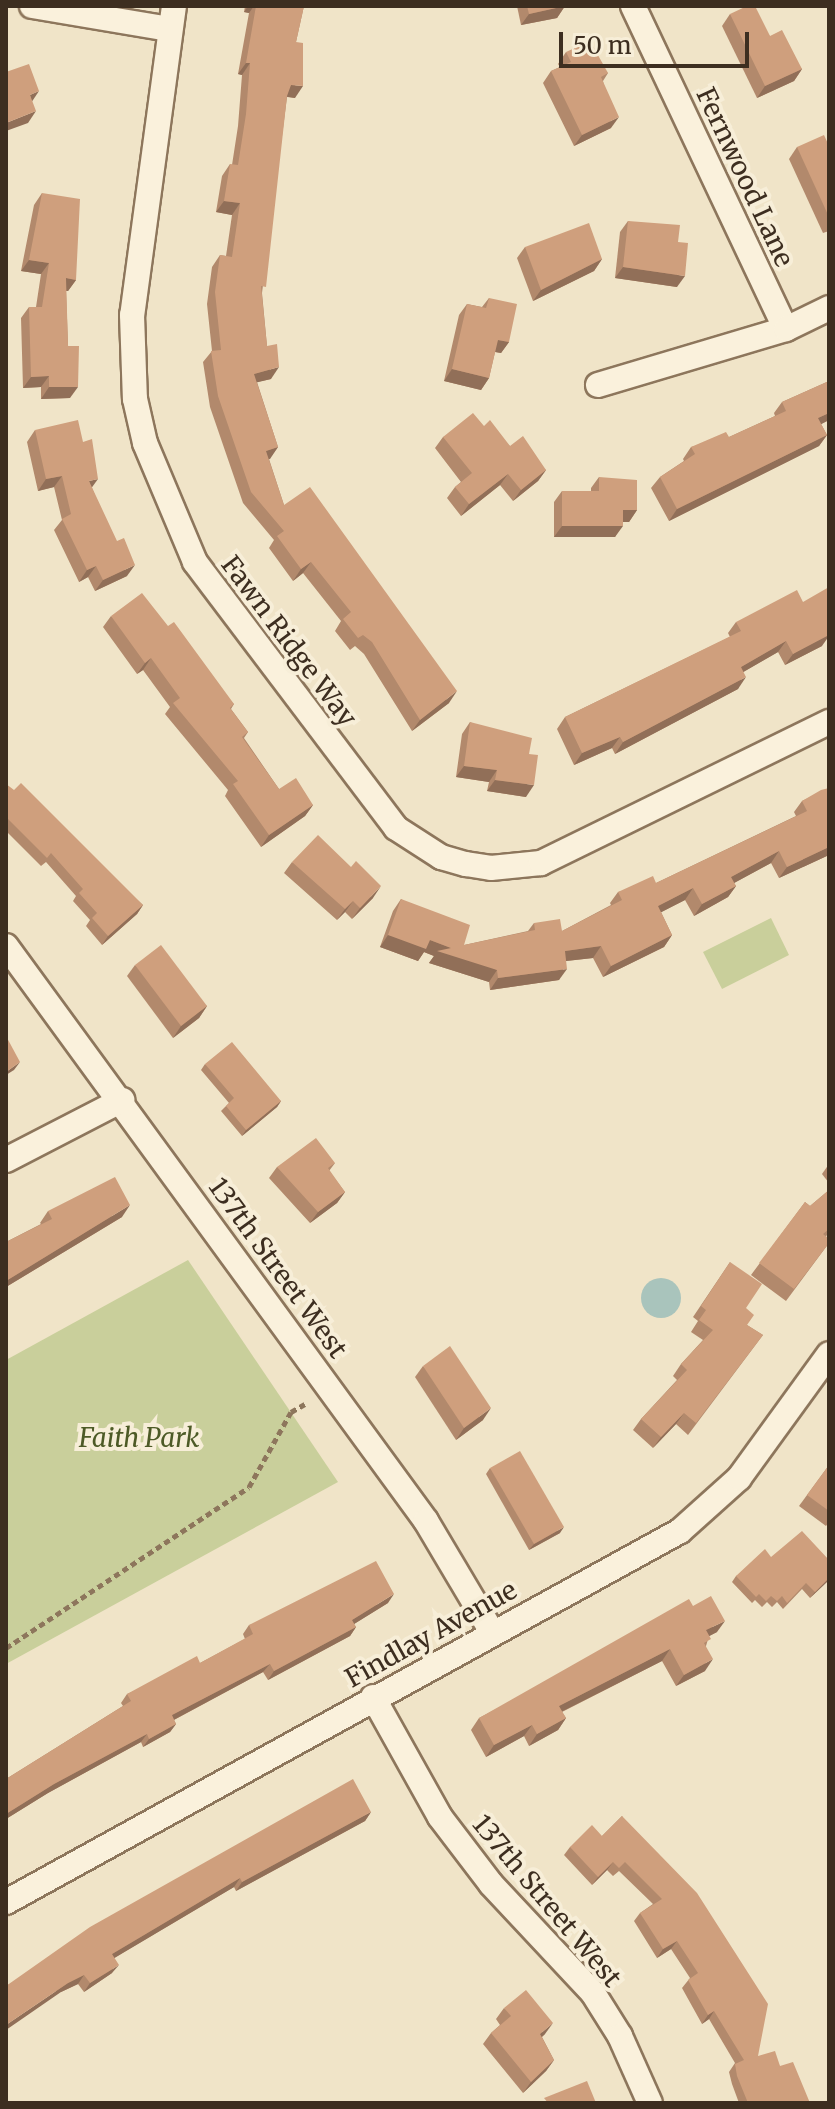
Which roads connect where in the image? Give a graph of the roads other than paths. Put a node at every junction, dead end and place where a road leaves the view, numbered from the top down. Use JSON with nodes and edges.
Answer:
{"nodes":[{"id":1,"x":32,"y":6,"type":"edge"},
{"id":2,"x":633,"y":6,"type":"edge"},
{"id":3,"x":172,"y":17,"type":"edge"},
{"id":4,"x":829,"y":308,"type":"edge"},
{"id":5,"x":786,"y":329,"type":"junction"},
{"id":6,"x":598,"y":385,"type":"dead end"},
{"id":7,"x":829,"y":722,"type":"edge"},
{"id":8,"x":6,"y":946,"type":"edge"},
{"id":9,"x":122,"y":1100,"type":"junction"},
{"id":10,"x":6,"y":1160,"type":"edge"},
{"id":11,"x":829,"y":1354,"type":"edge"},
{"id":12,"x":492,"y":1632,"type":"junction"},
{"id":13,"x":373,"y":1697,"type":"junction"},
{"id":14,"x":6,"y":1902,"type":"edge"},
{"id":15,"x":650,"y":2103,"type":"edge"}],
"edges":[{"from":1,"to":3,"type":"street"},
{"from":2,"to":5,"type":"street","name":"Fernwood Lane"},
{"from":3,"to":7,"type":"street","name":"Fawn Ridge Way"},
{"from":4,"to":5,"type":"street"},
{"from":5,"to":6,"type":"street"},
{"from":8,"to":9,"type":"street","name":"137th Street West"},
{"from":9,"to":10,"type":"street"},
{"from":9,"to":12,"type":"street","name":"137th Street West"},
{"from":11,"to":12,"type":"street","name":"Findlay Avenue"},
{"from":12,"to":13,"type":"street","name":"Findlay Avenue"},
{"from":13,"to":14,"type":"street","name":"Findlay Avenue"},
{"from":13,"to":15,"type":"street","name":"137th Street West"}]}
